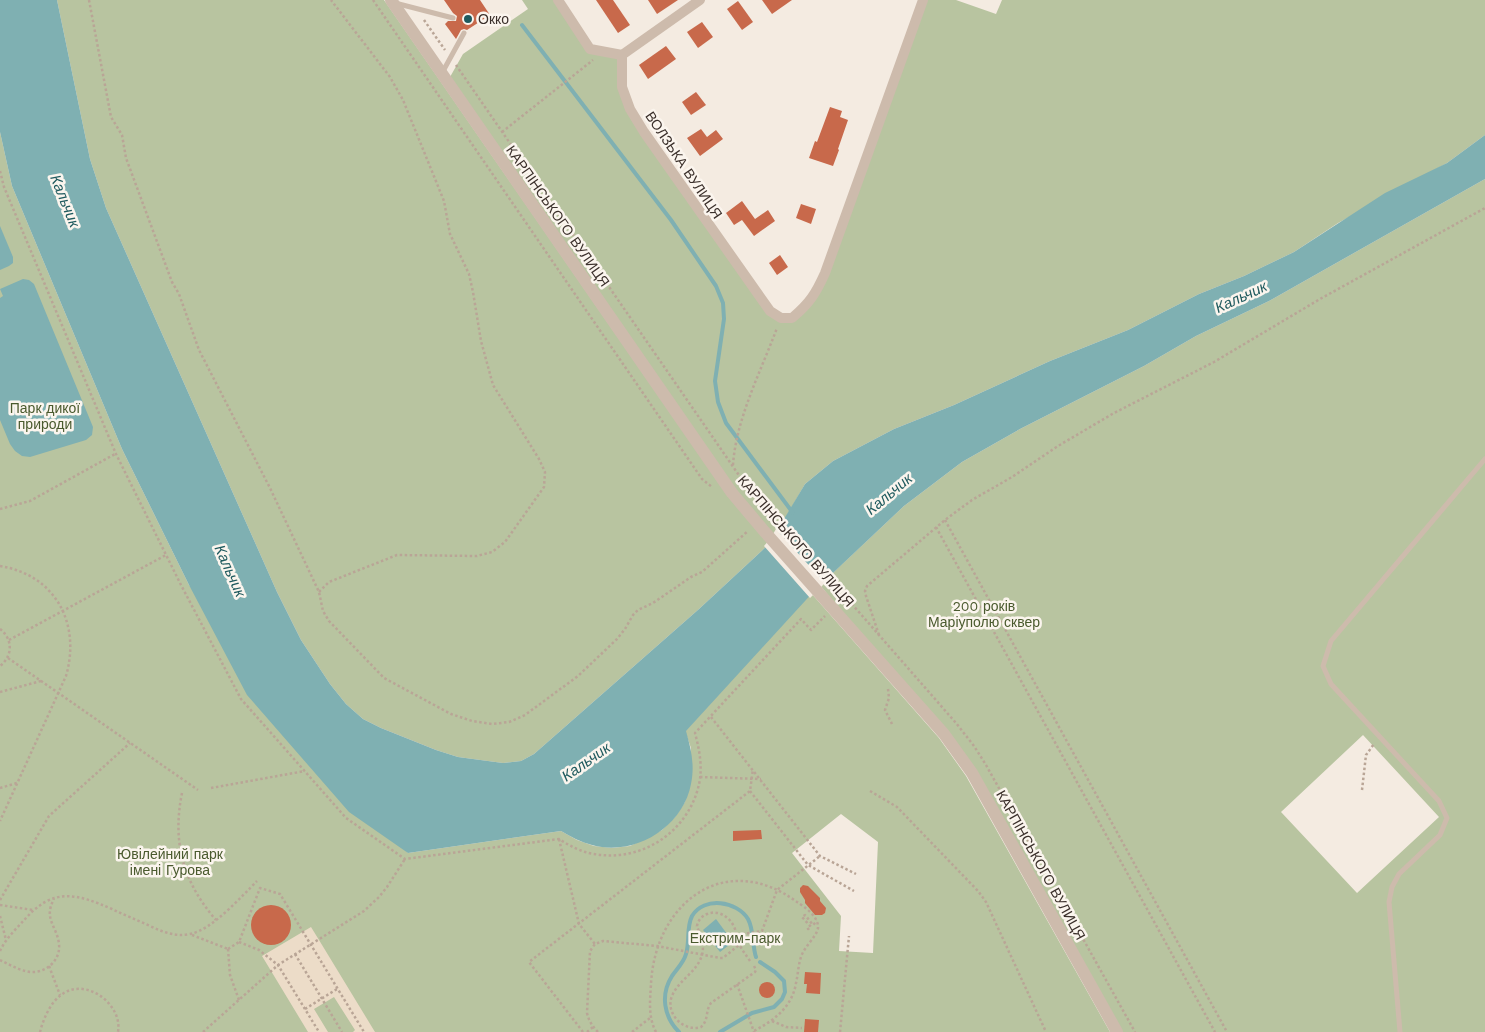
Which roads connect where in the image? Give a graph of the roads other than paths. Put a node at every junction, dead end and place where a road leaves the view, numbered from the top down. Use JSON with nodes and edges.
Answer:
{"nodes":[{"id":1,"x":558,"y":0,"type":"edge"},
{"id":2,"x":923,"y":0,"type":"edge"},
{"id":3,"x":392,"y":1,"type":"edge"},
{"id":4,"x":695,"y":2,"type":"edge"},
{"id":5,"x":453,"y":18,"type":"dead end"},
{"id":6,"x":464,"y":33,"type":"dead end"},
{"id":7,"x":622,"y":55,"type":"junction"},
{"id":8,"x":442,"y":73,"type":"junction"},
{"id":9,"x":1485,"y":459,"type":"edge"},
{"id":10,"x":1117,"y":1032,"type":"edge"},
{"id":11,"x":1400,"y":1032,"type":"edge"}],
"edges":[{"from":1,"to":7,"type":"street"},
{"from":2,"to":7,"type":"street","name":"ВОЛЗЬКА ВУЛИЦЯ"},
{"from":3,"to":5,"type":"lane"},
{"from":3,"to":8,"type":"street","name":"КАРПІНСЬКОГО ВУЛИЦЯ"},
{"from":4,"to":7,"type":"street"},
{"from":6,"to":8,"type":"lane"},
{"from":8,"to":10,"type":"street","name":"КАРПІНСЬКОГО ВУЛИЦЯ"},
{"from":9,"to":11,"type":"lane"}]}
